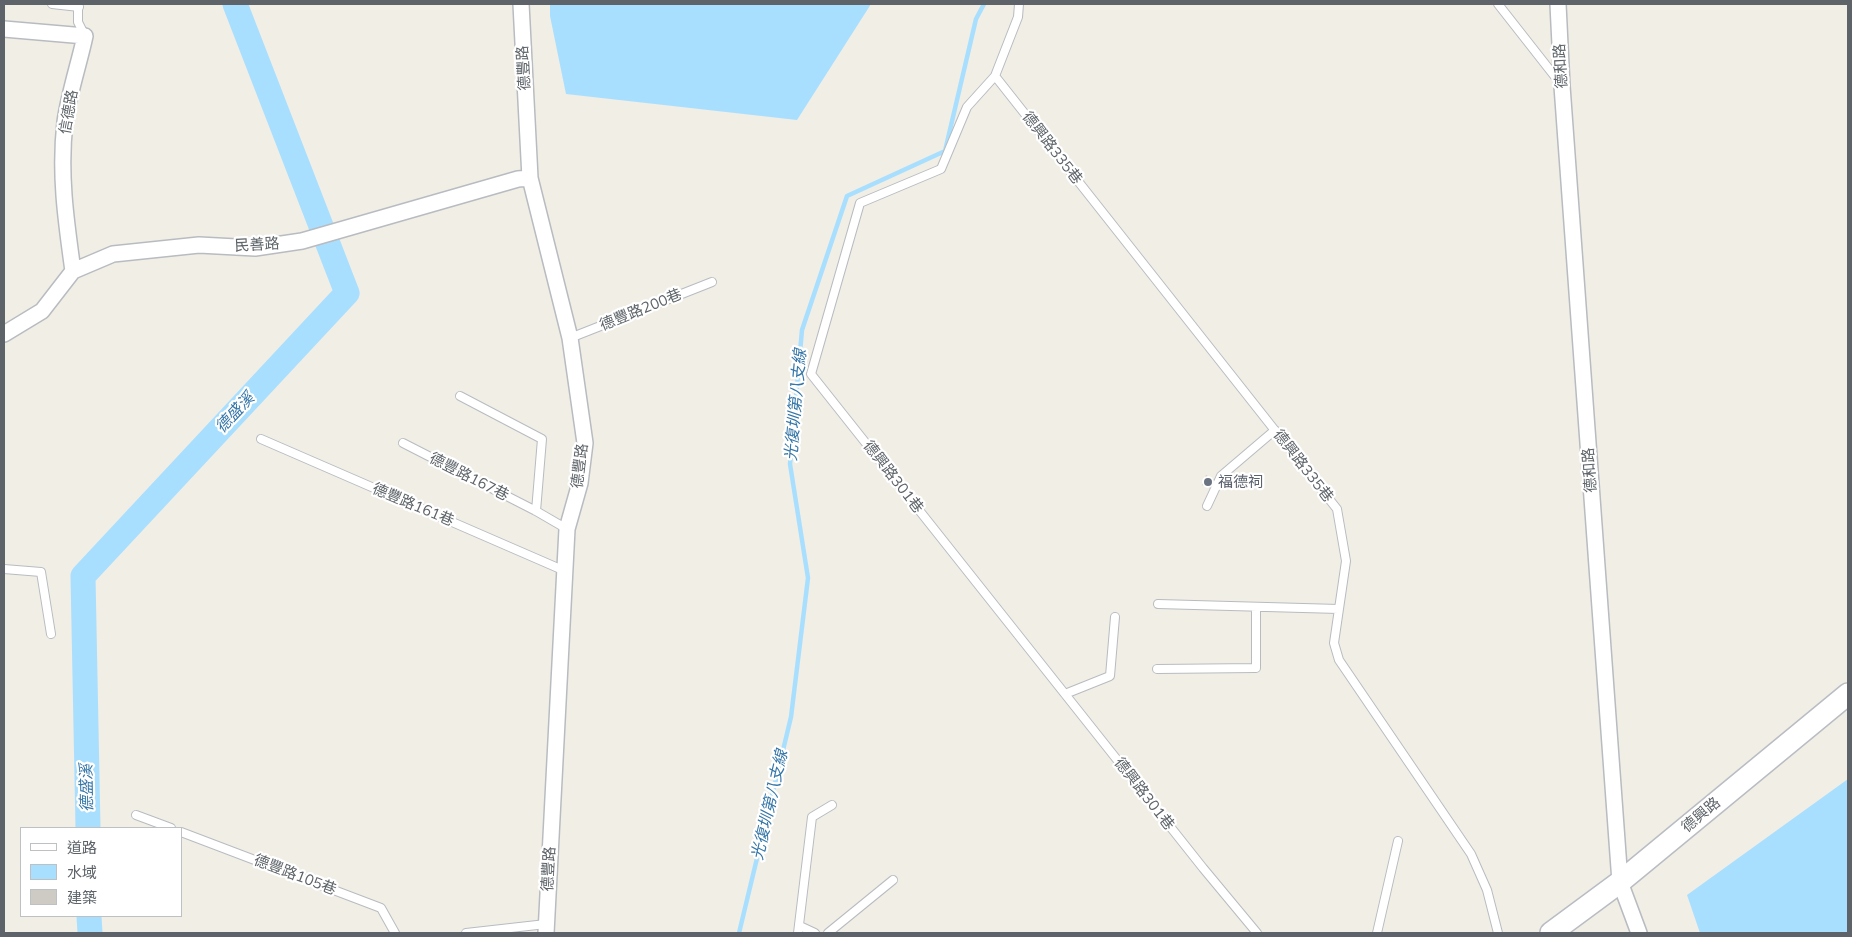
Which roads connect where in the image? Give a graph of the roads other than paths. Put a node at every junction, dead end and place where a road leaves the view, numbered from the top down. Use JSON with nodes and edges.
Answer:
{"nodes":[{"id":1,"x":52,"y":4,"type":"edge"},
{"id":2,"x":521,"y":4,"type":"edge"},
{"id":3,"x":1019,"y":4,"type":"edge"},
{"id":4,"x":1498,"y":4,"type":"edge"},
{"id":5,"x":1558,"y":4,"type":"edge"},
{"id":6,"x":78,"y":5,"type":"edge"},
{"id":7,"x":4,"y":30,"type":"edge"},
{"id":8,"x":85,"y":36,"type":"junction"},
{"id":9,"x":995,"y":76,"type":"junction"},
{"id":10,"x":1562,"y":86,"type":"junction"},
{"id":11,"x":530,"y":178,"type":"junction"},
{"id":12,"x":73,"y":271,"type":"junction"},
{"id":13,"x":712,"y":282,"type":"dead end"},
{"id":14,"x":4,"y":334,"type":"edge"},
{"id":15,"x":570,"y":338,"type":"junction"},
{"id":16,"x":460,"y":396,"type":"dead end"},
{"id":17,"x":1274,"y":430,"type":"junction"},
{"id":18,"x":261,"y":440,"type":"dead end"},
{"id":19,"x":402,"y":443,"type":"dead end"},
{"id":20,"x":1207,"y":506,"type":"dead end"},
{"id":21,"x":536,"y":511,"type":"junction"},
{"id":22,"x":567,"y":529,"type":"junction"},
{"id":23,"x":4,"y":569,"type":"edge"},
{"id":24,"x":565,"y":571,"type":"junction"},
{"id":25,"x":1158,"y":604,"type":"dead end"},
{"id":26,"x":1256,"y":607,"type":"junction"},
{"id":27,"x":1339,"y":609,"type":"junction"},
{"id":28,"x":1115,"y":617,"type":"dead end"},
{"id":29,"x":51,"y":634,"type":"dead end"},
{"id":30,"x":1156,"y":669,"type":"dead end"},
{"id":31,"x":1065,"y":694,"type":"junction"},
{"id":32,"x":1848,"y":694,"type":"edge"},
{"id":33,"x":832,"y":805,"type":"dead end"},
{"id":34,"x":136,"y":815,"type":"dead end"},
{"id":35,"x":168,"y":827,"type":"edge"},
{"id":36,"x":182,"y":832,"type":"edge"},
{"id":37,"x":1398,"y":841,"type":"dead end"},
{"id":38,"x":893,"y":880,"type":"dead end"},
{"id":39,"x":1620,"y":882,"type":"junction"},
{"id":40,"x":546,"y":929,"type":"edge"},
{"id":41,"x":799,"y":930,"type":"edge"},
{"id":42,"x":395,"y":933,"type":"edge"},
{"id":43,"x":466,"y":933,"type":"edge"},
{"id":44,"x":815,"y":933,"type":"edge"},
{"id":45,"x":828,"y":933,"type":"edge"},
{"id":46,"x":1257,"y":933,"type":"edge"},
{"id":47,"x":1377,"y":933,"type":"edge"},
{"id":48,"x":1498,"y":933,"type":"edge"},
{"id":49,"x":1551,"y":933,"type":"edge"},
{"id":50,"x":1639,"y":933,"type":"edge"}],
"edges":[{"from":1,"to":6,"type":"lane"},
{"from":2,"to":11,"type":"street","name":"德豐路"},
{"from":3,"to":9,"type":"lane","name":"德興路301巷"},
{"from":4,"to":10,"type":"lane"},
{"from":5,"to":10,"type":"street","name":"德和路"},
{"from":6,"to":8,"type":"lane"},
{"from":7,"to":8,"type":"street"},
{"from":8,"to":12,"type":"street","name":"信德路"},
{"from":9,"to":17,"type":"lane","name":"德興路335巷"},
{"from":9,"to":31,"type":"lane","name":"德興路301巷"},
{"from":10,"to":39,"type":"street","name":"德和路"},
{"from":11,"to":12,"type":"street","name":"民善路"},
{"from":11,"to":15,"type":"street","name":"德豐路"},
{"from":12,"to":14,"type":"street","name":"民善路"},
{"from":13,"to":15,"type":"lane","name":"德豐路200巷"},
{"from":15,"to":22,"type":"street","name":"德豐路"},
{"from":16,"to":21,"type":"lane"},
{"from":17,"to":20,"type":"lane"},
{"from":17,"to":27,"type":"lane","name":"德興路335巷"},
{"from":18,"to":24,"type":"lane","name":"德豐路161巷"},
{"from":19,"to":21,"type":"lane","name":"德豐路167巷"},
{"from":21,"to":22,"type":"lane","name":"德豐路167巷"},
{"from":22,"to":24,"type":"street","name":"德豐路"},
{"from":23,"to":29,"type":"lane"},
{"from":24,"to":40,"type":"street","name":"德豐路"},
{"from":25,"to":26,"type":"lane"},
{"from":26,"to":27,"type":"lane"},
{"from":26,"to":30,"type":"lane"},
{"from":27,"to":48,"type":"lane","name":"德興路335巷"},
{"from":28,"to":31,"type":"lane"},
{"from":31,"to":46,"type":"lane","name":"德興路301巷"},
{"from":32,"to":39,"type":"main road","name":"德興路"},
{"from":33,"to":41,"type":"lane"},
{"from":34,"to":35,"type":"lane"},
{"from":36,"to":42,"type":"lane","name":"德豐路105巷"},
{"from":37,"to":47,"type":"lane"},
{"from":38,"to":45,"type":"lane"},
{"from":39,"to":49,"type":"main road","name":"德興路"},
{"from":39,"to":50,"type":"street","name":"德和路"},
{"from":40,"to":43,"type":"lane"},
{"from":41,"to":44,"type":"lane"}]}
